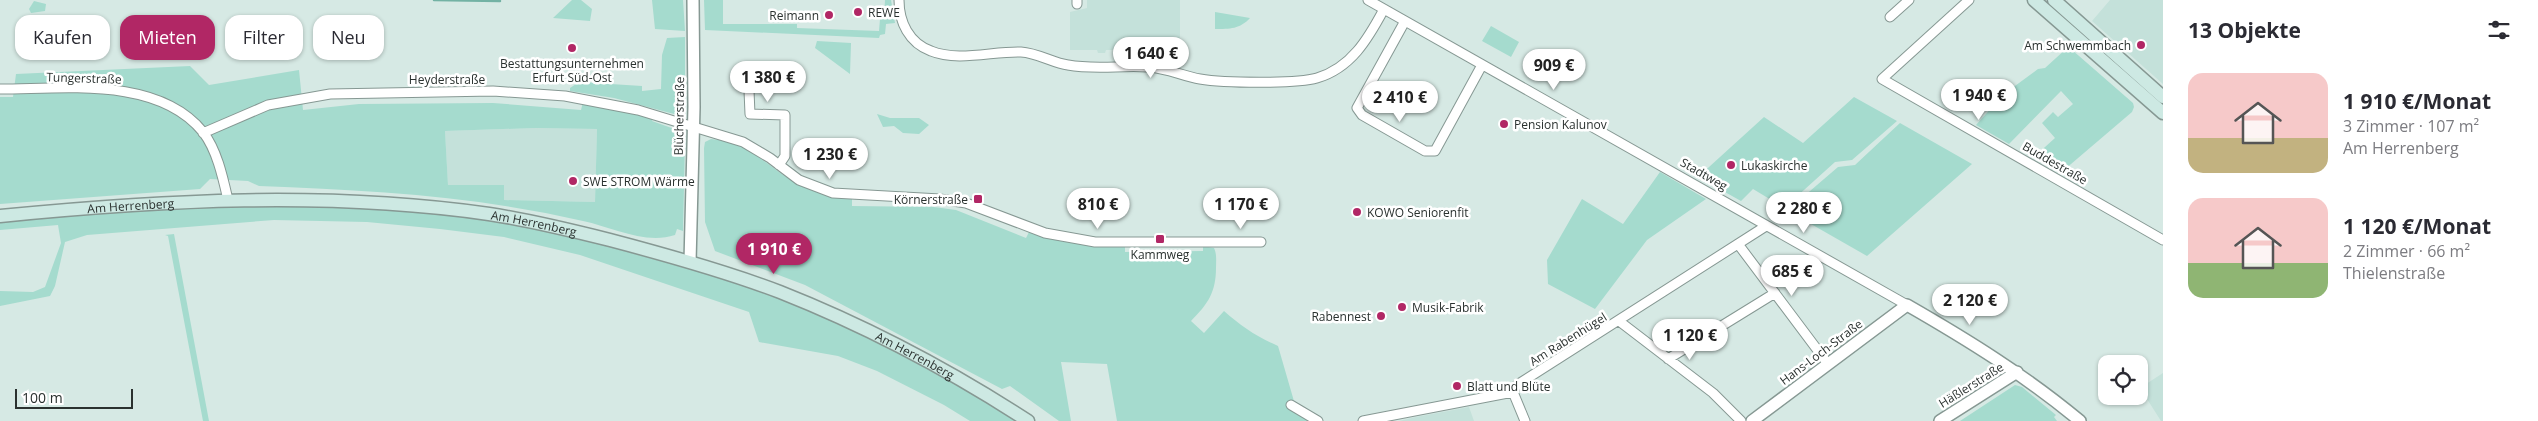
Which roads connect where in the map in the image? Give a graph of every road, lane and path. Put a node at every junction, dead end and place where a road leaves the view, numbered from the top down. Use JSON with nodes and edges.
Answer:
{"nodes":[{"id":1,"x":693,"y":0,"type":"edge"},
{"id":2,"x":899,"y":0,"type":"edge"},
{"id":3,"x":1368,"y":0,"type":"edge"},
{"id":4,"x":1909,"y":0,"type":"edge"},
{"id":5,"x":1969,"y":0,"type":"edge"},
{"id":6,"x":2034,"y":0,"type":"edge"},
{"id":7,"x":2054,"y":0,"type":"edge"},
{"id":8,"x":1384,"y":9,"type":"junction"},
{"id":9,"x":1890,"y":17,"type":"dead end"},
{"id":10,"x":1403,"y":20,"type":"junction"},
{"id":11,"x":1482,"y":65,"type":"junction"},
{"id":12,"x":748,"y":67,"type":"dead end"},
{"id":13,"x":0,"y":89,"type":"edge"},
{"id":14,"x":2163,"y":97,"type":"edge"},
{"id":15,"x":2163,"y":113,"type":"edge"},
{"id":16,"x":693,"y":126,"type":"junction"},
{"id":17,"x":203,"y":133,"type":"junction"},
{"id":18,"x":778,"y":165,"type":"junction"},
{"id":19,"x":228,"y":200,"type":"junction"},
{"id":20,"x":0,"y":216,"type":"edge"},
{"id":21,"x":1766,"y":226,"type":"junction"},
{"id":22,"x":2163,"y":240,"type":"edge"},
{"id":23,"x":1261,"y":242,"type":"dead end"},
{"id":24,"x":1738,"y":244,"type":"junction"},
{"id":25,"x":690,"y":262,"type":"junction"},
{"id":26,"x":1775,"y":293,"type":"junction"},
{"id":27,"x":1907,"y":305,"type":"junction"},
{"id":28,"x":1620,"y":321,"type":"junction"},
{"id":29,"x":1668,"y":359,"type":"junction"},
{"id":30,"x":1828,"y":364,"type":"junction"},
{"id":31,"x":2017,"y":372,"type":"junction"},
{"id":32,"x":1513,"y":392,"type":"junction"},
{"id":33,"x":1291,"y":405,"type":"dead end"},
{"id":34,"x":1028,"y":421,"type":"edge"},
{"id":35,"x":1318,"y":421,"type":"edge"},
{"id":36,"x":1363,"y":421,"type":"edge"},
{"id":37,"x":1525,"y":421,"type":"edge"},
{"id":38,"x":1741,"y":421,"type":"edge"},
{"id":39,"x":1752,"y":421,"type":"edge"},
{"id":40,"x":1940,"y":421,"type":"edge"},
{"id":41,"x":2080,"y":421,"type":"edge"}],
"edges":[{"from":1,"to":16,"type":"street","name":"Blücherstraße"},
{"from":2,"to":8,"type":"street"},
{"from":3,"to":8,"type":"street","name":"Stadtweg"},
{"from":4,"to":9,"type":"street"},
{"from":5,"to":22,"type":"street","name":"Buddestraße"},
{"from":6,"to":15,"type":"main road"},
{"from":7,"to":14,"type":"main road"},
{"from":8,"to":10,"type":"street","name":"Stadtweg"},
{"from":10,"to":11,"type":"street","name":"Stadtweg"},
{"from":10,"to":11,"type":"street"},
{"from":11,"to":21,"type":"street","name":"Stadtweg"},
{"from":12,"to":18,"type":"street"},
{"from":13,"to":17,"type":"street","name":"Tungerstraße"},
{"from":16,"to":17,"type":"street","name":"Heyderstraße"},
{"from":16,"to":18,"type":"street"},
{"from":16,"to":25,"type":"street","name":"Blücherstraße"},
{"from":17,"to":19,"type":"street","name":"Tungerstraße"},
{"from":18,"to":23,"type":"street"},
{"from":19,"to":20,"type":"main road","name":"Am Herrenberg"},
{"from":19,"to":25,"type":"main road","name":"Am Herrenberg"},
{"from":21,"to":24,"type":"street","name":"Am Rabenhügel"},
{"from":21,"to":27,"type":"street","name":"Stadtweg"},
{"from":24,"to":26,"type":"street"},
{"from":24,"to":28,"type":"street","name":"Am Rabenhügel"},
{"from":25,"to":34,"type":"main road","name":"Am Herrenberg"},
{"from":26,"to":29,"type":"street"},
{"from":26,"to":30,"type":"street"},
{"from":27,"to":30,"type":"street","name":"Hans-Loch-Straße"},
{"from":27,"to":31,"type":"street","name":"Stadtweg"},
{"from":28,"to":29,"type":"street"},
{"from":28,"to":32,"type":"street","name":"Am Rabenhügel"},
{"from":29,"to":38,"type":"street"},
{"from":30,"to":39,"type":"street","name":"Hans-Loch-Straße"},
{"from":31,"to":40,"type":"street","name":"Häßlerstraße"},
{"from":31,"to":41,"type":"street","name":"Stadtweg"},
{"from":32,"to":36,"type":"street","name":"Am Rabenhügel"},
{"from":32,"to":37,"type":"street"},
{"from":33,"to":35,"type":"street"}]}
